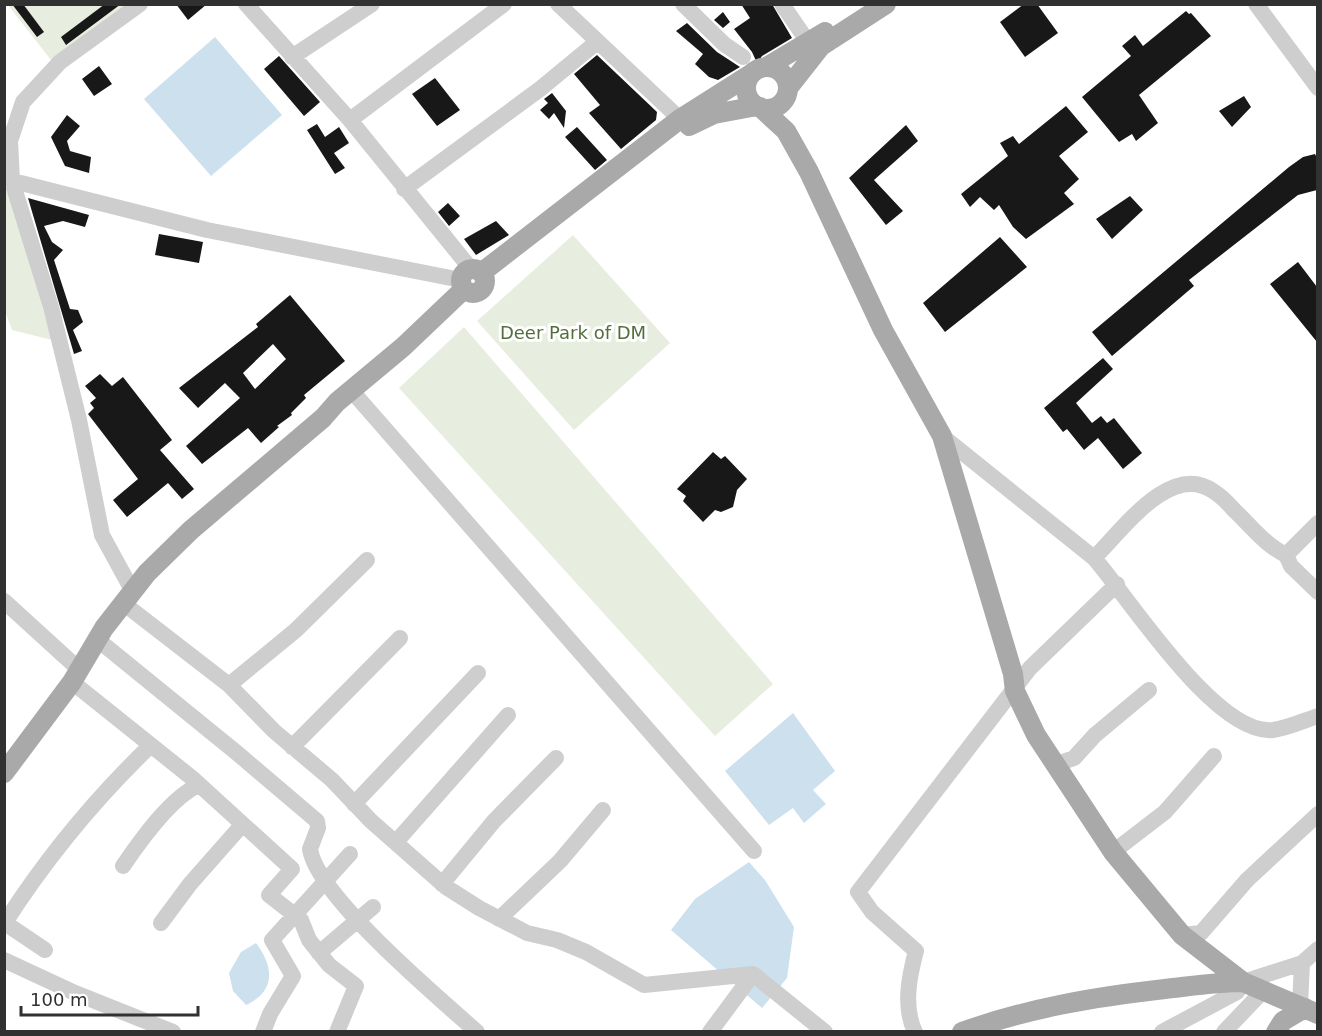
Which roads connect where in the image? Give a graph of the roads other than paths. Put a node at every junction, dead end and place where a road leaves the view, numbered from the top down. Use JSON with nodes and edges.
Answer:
{"nodes":[{"id":1,"x":140,"y":4,"type":"edge"},
{"id":2,"x":246,"y":4,"type":"edge"},
{"id":3,"x":372,"y":4,"type":"edge"},
{"id":4,"x":504,"y":4,"type":"edge"},
{"id":5,"x":558,"y":4,"type":"edge"},
{"id":6,"x":782,"y":4,"type":"edge"},
{"id":7,"x":868,"y":4,"type":"edge"},
{"id":8,"x":886,"y":4,"type":"edge"},
{"id":9,"x":1256,"y":4,"type":"edge"},
{"id":10,"x":685,"y":5,"type":"edge"},
{"id":11,"x":597,"y":42,"type":"junction"},
{"id":12,"x":808,"y":42,"type":"junction"},
{"id":13,"x":292,"y":57,"type":"junction"},
{"id":14,"x":754,"y":66,"type":"junction"},
{"id":15,"x":1317,"y":88,"type":"edge"},
{"id":16,"x":787,"y":93,"type":"junction"},
{"id":17,"x":758,"y":107,"type":"junction"},
{"id":18,"x":680,"y":119,"type":"junction"},
{"id":19,"x":350,"y":120,"type":"junction"},
{"id":20,"x":786,"y":131,"type":"junction"},
{"id":21,"x":8,"y":180,"type":"edge"},
{"id":22,"x":404,"y":189,"type":"junction"},
{"id":23,"x":473,"y":282,"type":"junction"},
{"id":24,"x":355,"y":394,"type":"junction"},
{"id":25,"x":942,"y":435,"type":"junction"},
{"id":26,"x":1317,"y":522,"type":"edge"},
{"id":27,"x":1286,"y":555,"type":"junction"},
{"id":28,"x":1094,"y":558,"type":"junction"},
{"id":29,"x":367,"y":560,"type":"dead end"},
{"id":30,"x":1117,"y":584,"type":"junction"},
{"id":31,"x":1317,"y":592,"type":"edge"},
{"id":32,"x":128,"y":597,"type":"junction"},
{"id":33,"x":4,"y":601,"type":"edge"},
{"id":34,"x":101,"y":634,"type":"junction"},
{"id":35,"x":400,"y":638,"type":"dead end"},
{"id":36,"x":72,"y":673,"type":"junction"},
{"id":37,"x":478,"y":673,"type":"dead end"},
{"id":38,"x":229,"y":686,"type":"junction"},
{"id":39,"x":1149,"y":690,"type":"dead end"},
{"id":40,"x":1015,"y":691,"type":"junction"},
{"id":41,"x":508,"y":715,"type":"dead end"},
{"id":42,"x":1317,"y":717,"type":"edge"},
{"id":43,"x":150,"y":746,"type":"junction"},
{"id":44,"x":292,"y":747,"type":"junction"},
{"id":45,"x":1214,"y":756,"type":"dead end"},
{"id":46,"x":4,"y":757,"type":"edge"},
{"id":47,"x":556,"y":758,"type":"dead end"},
{"id":48,"x":1057,"y":764,"type":"junction"},
{"id":49,"x":4,"y":773,"type":"edge"},
{"id":50,"x":199,"y":784,"type":"junction"},
{"id":51,"x":354,"y":804,"type":"junction"},
{"id":52,"x":603,"y":810,"type":"dead end"},
{"id":53,"x":1317,"y":814,"type":"edge"},
{"id":54,"x":242,"y":825,"type":"junction"},
{"id":55,"x":396,"y":842,"type":"junction"},
{"id":56,"x":754,"y":851,"type":"dead end"},
{"id":57,"x":1113,"y":852,"type":"junction"},
{"id":58,"x":350,"y":854,"type":"dead end"},
{"id":59,"x":123,"y":866,"type":"dead end"},
{"id":60,"x":325,"y":881,"type":"junction"},
{"id":61,"x":442,"y":884,"type":"junction"},
{"id":62,"x":373,"y":907,"type":"dead end"},
{"id":63,"x":295,"y":916,"type":"junction"},
{"id":64,"x":355,"y":919,"type":"junction"},
{"id":65,"x":499,"y":920,"type":"junction"},
{"id":66,"x":161,"y":923,"type":"dead end"},
{"id":67,"x":5,"y":924,"type":"edge"},
{"id":68,"x":1182,"y":935,"type":"junction"},
{"id":69,"x":1317,"y":949,"type":"edge"},
{"id":70,"x":45,"y":950,"type":"dead end"},
{"id":71,"x":319,"y":953,"type":"junction"},
{"id":72,"x":4,"y":960,"type":"edge"},
{"id":73,"x":1302,"y":963,"type":"junction"},
{"id":74,"x":753,"y":974,"type":"junction"},
{"id":75,"x":1243,"y":982,"type":"junction"},
{"id":76,"x":1264,"y":990,"type":"junction"},
{"id":77,"x":1307,"y":1009,"type":"edge"},
{"id":78,"x":470,"y":1029,"type":"edge"},
{"id":79,"x":173,"y":1032,"type":"edge"},
{"id":80,"x":263,"y":1032,"type":"edge"},
{"id":81,"x":337,"y":1032,"type":"edge"},
{"id":82,"x":710,"y":1032,"type":"edge"},
{"id":83,"x":825,"y":1032,"type":"edge"},
{"id":84,"x":915,"y":1032,"type":"edge"},
{"id":85,"x":962,"y":1032,"type":"edge"},
{"id":86,"x":1162,"y":1032,"type":"edge"},
{"id":87,"x":1224,"y":1032,"type":"edge"},
{"id":88,"x":1276,"y":1032,"type":"edge"}],
"edges":[{"from":1,"to":21,"type":"street"},
{"from":2,"to":13,"type":"street"},
{"from":3,"to":13,"type":"street"},
{"from":4,"to":19,"type":"street"},
{"from":5,"to":11,"type":"street"},
{"from":6,"to":12,"type":"street"},
{"from":7,"to":12,"type":"main road"},
{"from":8,"to":16,"type":"main road"},
{"from":9,"to":15,"type":"street"},
{"from":10,"to":14,"type":"street"},
{"from":11,"to":18,"type":"street"},
{"from":11,"to":22,"type":"street"},
{"from":12,"to":14,"type":"main road"},
{"from":13,"to":19,"type":"street"},
{"from":14,"to":16,"type":"main road"},
{"from":14,"to":17,"type":"main road"},
{"from":14,"to":18,"type":"main road"},
{"from":16,"to":17,"type":"main road"},
{"from":16,"to":20,"type":"main road"},
{"from":17,"to":20,"type":"main road"},
{"from":17,"to":23,"type":"main road"},
{"from":18,"to":23,"type":"main road"},
{"from":19,"to":22,"type":"street"},
{"from":20,"to":25,"type":"main road"},
{"from":21,"to":23,"type":"street"},
{"from":21,"to":32,"type":"street"},
{"from":22,"to":23,"type":"street"},
{"from":23,"to":24,"type":"main road"},
{"from":24,"to":32,"type":"main road"},
{"from":24,"to":56,"type":"street"},
{"from":25,"to":28,"type":"street"},
{"from":25,"to":40,"type":"main road"},
{"from":26,"to":27,"type":"street"},
{"from":27,"to":28,"type":"street"},
{"from":27,"to":31,"type":"street"},
{"from":28,"to":30,"type":"street"},
{"from":29,"to":38,"type":"street"},
{"from":30,"to":40,"type":"street"},
{"from":30,"to":42,"type":"street"},
{"from":32,"to":34,"type":"main road"},
{"from":32,"to":38,"type":"street"},
{"from":33,"to":36,"type":"street"},
{"from":34,"to":36,"type":"main road"},
{"from":34,"to":60,"type":"street"},
{"from":35,"to":44,"type":"street"},
{"from":36,"to":43,"type":"street"},
{"from":36,"to":46,"type":"main road"},
{"from":36,"to":49,"type":"main road"},
{"from":37,"to":51,"type":"street"},
{"from":38,"to":44,"type":"street"},
{"from":39,"to":48,"type":"street"},
{"from":40,"to":48,"type":"main road"},
{"from":40,"to":84,"type":"street"},
{"from":41,"to":55,"type":"street"},
{"from":43,"to":50,"type":"street"},
{"from":43,"to":67,"type":"street"},
{"from":44,"to":51,"type":"street"},
{"from":45,"to":57,"type":"street"},
{"from":47,"to":61,"type":"street"},
{"from":48,"to":57,"type":"main road"},
{"from":50,"to":54,"type":"street"},
{"from":50,"to":59,"type":"street"},
{"from":51,"to":55,"type":"street"},
{"from":52,"to":65,"type":"street"},
{"from":53,"to":68,"type":"street"},
{"from":54,"to":63,"type":"street"},
{"from":54,"to":66,"type":"street"},
{"from":55,"to":61,"type":"street"},
{"from":57,"to":68,"type":"main road"},
{"from":58,"to":60,"type":"street"},
{"from":60,"to":63,"type":"street"},
{"from":60,"to":64,"type":"street"},
{"from":61,"to":65,"type":"street"},
{"from":62,"to":64,"type":"street"},
{"from":63,"to":71,"type":"street"},
{"from":63,"to":80,"type":"street"},
{"from":64,"to":71,"type":"street"},
{"from":64,"to":78,"type":"street"},
{"from":65,"to":74,"type":"street"},
{"from":67,"to":70,"type":"street"},
{"from":68,"to":75,"type":"main road"},
{"from":69,"to":73,"type":"street"},
{"from":71,"to":81,"type":"street"},
{"from":72,"to":79,"type":"street"},
{"from":73,"to":75,"type":"street"},
{"from":73,"to":77,"type":"street"},
{"from":74,"to":82,"type":"street"},
{"from":74,"to":83,"type":"street"},
{"from":75,"to":76,"type":"main road"},
{"from":75,"to":85,"type":"main road"},
{"from":75,"to":86,"type":"street"},
{"from":76,"to":77,"type":"main road"},
{"from":76,"to":87,"type":"street"},
{"from":77,"to":88,"type":"main road"}]}
